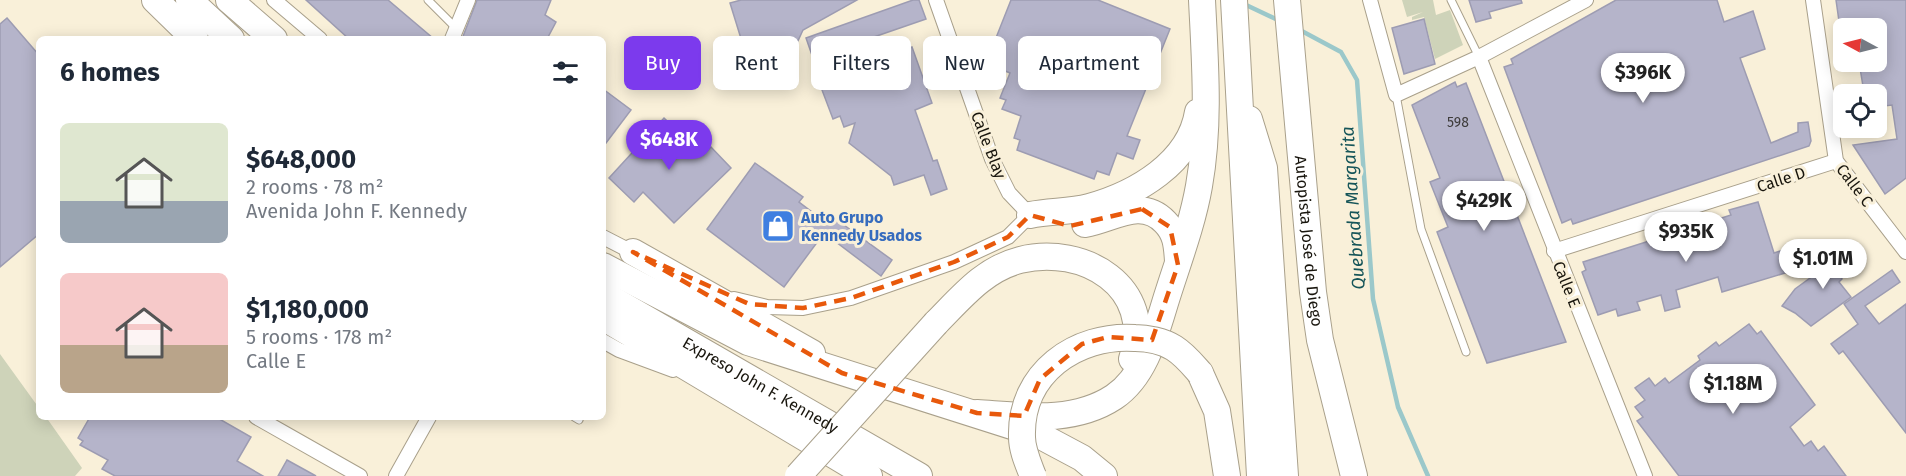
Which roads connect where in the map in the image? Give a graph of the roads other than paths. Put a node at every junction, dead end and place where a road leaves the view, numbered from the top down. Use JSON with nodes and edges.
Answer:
{"nodes":[{"id":1,"x":155,"y":0,"type":"edge"},
{"id":2,"x":189,"y":0,"type":"edge"},
{"id":3,"x":229,"y":0,"type":"edge"},
{"id":4,"x":428,"y":0,"type":"edge"},
{"id":5,"x":468,"y":0,"type":"edge"},
{"id":6,"x":936,"y":0,"type":"edge"},
{"id":7,"x":1202,"y":0,"type":"edge"},
{"id":8,"x":1234,"y":0,"type":"edge"},
{"id":9,"x":1287,"y":0,"type":"edge"},
{"id":10,"x":1370,"y":0,"type":"edge"},
{"id":11,"x":1451,"y":0,"type":"edge"},
{"id":12,"x":1587,"y":0,"type":"edge"},
{"id":13,"x":1813,"y":0,"type":"edge"},
{"id":14,"x":276,"y":1,"type":"edge"},
{"id":15,"x":455,"y":34,"type":"edge"},
{"id":16,"x":192,"y":36,"type":"edge"},
{"id":17,"x":228,"y":36,"type":"edge"},
{"id":18,"x":271,"y":36,"type":"edge"},
{"id":19,"x":317,"y":36,"type":"edge"},
{"id":20,"x":1204,"y":44,"type":"junction"},
{"id":21,"x":1479,"y":57,"type":"junction"},
{"id":22,"x":1237,"y":81,"type":"junction"},
{"id":23,"x":1396,"y":95,"type":"junction"},
{"id":24,"x":1836,"y":161,"type":"junction"},
{"id":25,"x":1030,"y":215,"type":"junction"},
{"id":26,"x":606,"y":238,"type":"edge"},
{"id":27,"x":1554,"y":251,"type":"junction"},
{"id":28,"x":633,"y":252,"type":"junction"},
{"id":29,"x":1906,"y":252,"type":"edge"},
{"id":30,"x":1178,"y":265,"type":"junction"},
{"id":31,"x":606,"y":268,"type":"edge"},
{"id":32,"x":606,"y":296,"type":"edge"},
{"id":33,"x":606,"y":319,"type":"edge"},
{"id":34,"x":606,"y":343,"type":"edge"},
{"id":35,"x":1466,"y":352,"type":"dead end"},
{"id":36,"x":842,"y":373,"type":"junction"},
{"id":37,"x":724,"y":389,"type":"junction"},
{"id":38,"x":1090,"y":409,"type":"junction"},
{"id":39,"x":977,"y":413,"type":"junction"},
{"id":40,"x":261,"y":420,"type":"edge"},
{"id":41,"x":427,"y":420,"type":"edge"},
{"id":42,"x":360,"y":476,"type":"edge"},
{"id":43,"x":396,"y":476,"type":"edge"},
{"id":44,"x":798,"y":476,"type":"edge"},
{"id":45,"x":869,"y":476,"type":"edge"},
{"id":46,"x":919,"y":476,"type":"edge"},
{"id":47,"x":1033,"y":476,"type":"edge"},
{"id":48,"x":1104,"y":476,"type":"edge"},
{"id":49,"x":1227,"y":476,"type":"edge"},
{"id":50,"x":1260,"y":476,"type":"edge"},
{"id":51,"x":1285,"y":476,"type":"edge"},
{"id":52,"x":1354,"y":476,"type":"edge"},
{"id":53,"x":1645,"y":476,"type":"edge"}],
"edges":[{"from":1,"to":16,"type":"highway"},
{"from":2,"to":17,"type":"highway"},
{"from":3,"to":18,"type":"highway"},
{"from":4,"to":15,"type":"lane"},
{"from":5,"to":15,"type":"street"},
{"from":6,"to":25,"type":"street","name":"Calle Blay"},
{"from":7,"to":20,"type":"highway"},
{"from":8,"to":22,"type":"highway"},
{"from":9,"to":52,"type":"highway","name":"Autopista José de Diego"},
{"from":10,"to":23,"type":"street"},
{"from":11,"to":21,"type":"lane"},
{"from":12,"to":21,"type":"street"},
{"from":13,"to":24,"type":"street","name":"Calle C"},
{"from":14,"to":19,"type":"street"},
{"from":20,"to":25,"type":"highway"},
{"from":20,"to":30,"type":"highway"},
{"from":21,"to":23,"type":"street"},
{"from":21,"to":27,"type":"street","name":"Calle E"},
{"from":22,"to":50,"type":"highway"},
{"from":22,"to":51,"type":"highway"},
{"from":23,"to":35,"type":"lane"},
{"from":24,"to":27,"type":"street","name":"Calle D"},
{"from":24,"to":29,"type":"street","name":"Calle C"},
{"from":25,"to":28,"type":"street"},
{"from":25,"to":30,"type":"highway"},
{"from":26,"to":28,"type":"street"},
{"from":27,"to":53,"type":"street","name":"Calle E"},
{"from":28,"to":36,"type":"highway"},
{"from":30,"to":38,"type":"highway"},
{"from":31,"to":36,"type":"highway"},
{"from":32,"to":46,"type":"highway","name":"Expreso John F. Kennedy"},
{"from":33,"to":37,"type":"highway","name":"Expreso John F. Kennedy"},
{"from":34,"to":37,"type":"street"},
{"from":36,"to":39,"type":"highway"},
{"from":37,"to":45,"type":"highway","name":"Expreso John F. Kennedy"},
{"from":38,"to":39,"type":"highway"},
{"from":38,"to":44,"type":"highway","bridge":true},
{"from":39,"to":48,"type":"highway"},
{"from":40,"to":42,"type":"street"},
{"from":41,"to":43,"type":"street"},
{"from":47,"to":49,"type":"highway","bridge":true}]}
